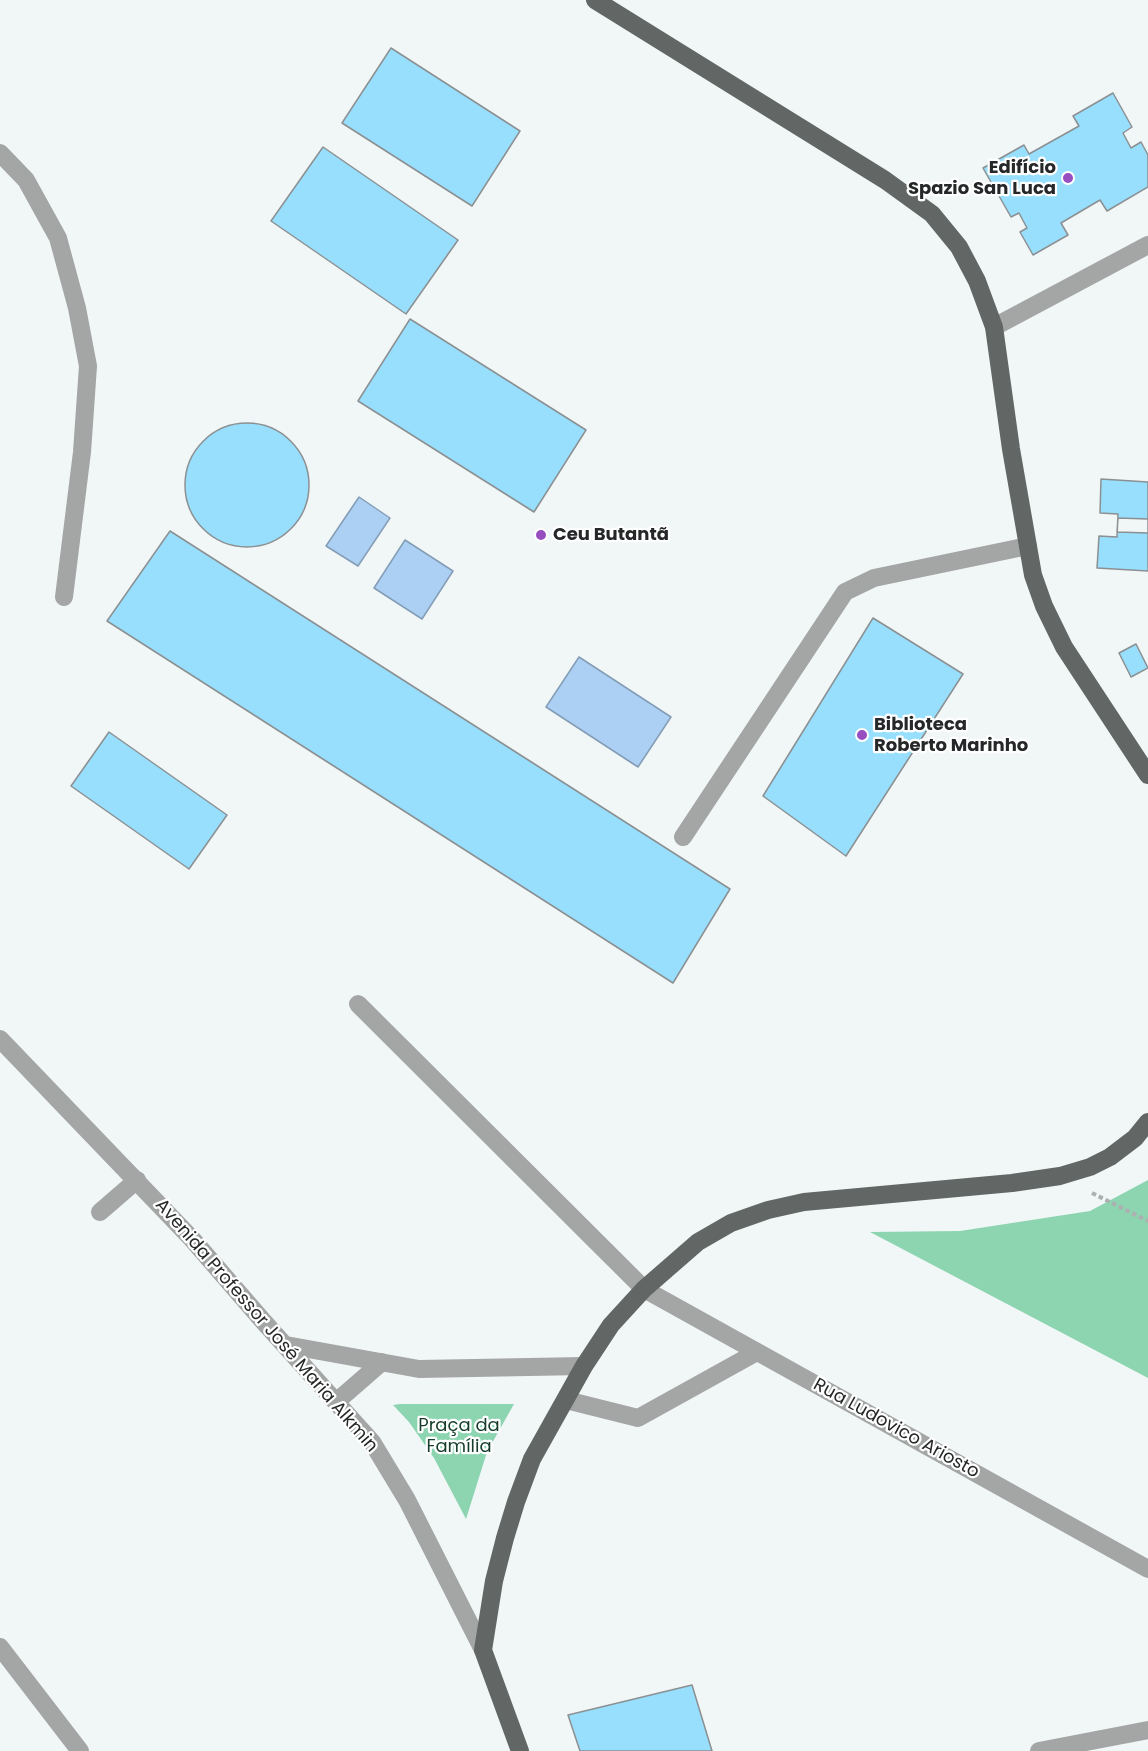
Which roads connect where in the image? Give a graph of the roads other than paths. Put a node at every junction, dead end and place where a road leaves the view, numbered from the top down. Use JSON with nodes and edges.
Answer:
{"nodes":[{"id":1,"x":595,"y":0,"type":"edge"},
{"id":2,"x":0,"y":153,"type":"edge"},
{"id":3,"x":1148,"y":245,"type":"edge"},
{"id":4,"x":994,"y":327,"type":"junction"},
{"id":5,"x":1028,"y":546,"type":"junction"},
{"id":6,"x":64,"y":597,"type":"dead end"},
{"id":7,"x":1148,"y":775,"type":"edge"},
{"id":8,"x":683,"y":837,"type":"dead end"},
{"id":9,"x":358,"y":1004,"type":"dead end"},
{"id":10,"x":0,"y":1039,"type":"edge"},
{"id":11,"x":1148,"y":1122,"type":"edge"},
{"id":12,"x":137,"y":1180,"type":"junction"},
{"id":13,"x":100,"y":1212,"type":"dead end"},
{"id":14,"x":644,"y":1289,"type":"junction"},
{"id":15,"x":286,"y":1345,"type":"junction"},
{"id":16,"x":757,"y":1352,"type":"junction"},
{"id":17,"x":382,"y":1362,"type":"junction"},
{"id":18,"x":584,"y":1366,"type":"junction"},
{"id":19,"x":566,"y":1400,"type":"junction"},
{"id":20,"x":336,"y":1402,"type":"junction"},
{"id":21,"x":1148,"y":1569,"type":"edge"},
{"id":22,"x":0,"y":1647,"type":"edge"},
{"id":23,"x":483,"y":1650,"type":"junction"},
{"id":24,"x":1148,"y":1730,"type":"edge"},
{"id":25,"x":80,"y":1751,"type":"edge"},
{"id":26,"x":519,"y":1751,"type":"edge"},
{"id":27,"x":1039,"y":1751,"type":"edge"}],
"edges":[{"from":1,"to":4,"type":"main road"},
{"from":2,"to":6,"type":"street"},
{"from":3,"to":4,"type":"street"},
{"from":4,"to":5,"type":"main road"},
{"from":5,"to":7,"type":"main road"},
{"from":5,"to":8,"type":"street"},
{"from":9,"to":14,"type":"street","name":"Rua Ludovico Ariosto"},
{"from":10,"to":12,"type":"street","name":"Avenida Professor José Maria Alkmin"},
{"from":11,"to":14,"type":"main road"},
{"from":12,"to":13,"type":"street"},
{"from":12,"to":15,"type":"street","name":"Avenida Professor José Maria Alkmin"},
{"from":14,"to":16,"type":"street","name":"Rua Ludovico Ariosto"},
{"from":14,"to":18,"type":"main road"},
{"from":15,"to":17,"type":"street"},
{"from":15,"to":20,"type":"street","name":"Avenida Professor José Maria Alkmin"},
{"from":16,"to":19,"type":"street"},
{"from":16,"to":21,"type":"street","name":"Rua Ludovico Ariosto"},
{"from":17,"to":18,"type":"street"},
{"from":17,"to":20,"type":"street"},
{"from":18,"to":19,"type":"main road"},
{"from":19,"to":23,"type":"main road"},
{"from":20,"to":23,"type":"street","name":"Avenida Professor José Maria Alkmin"},
{"from":22,"to":25,"type":"street"},
{"from":23,"to":26,"type":"main road"},
{"from":24,"to":27,"type":"street"}]}
